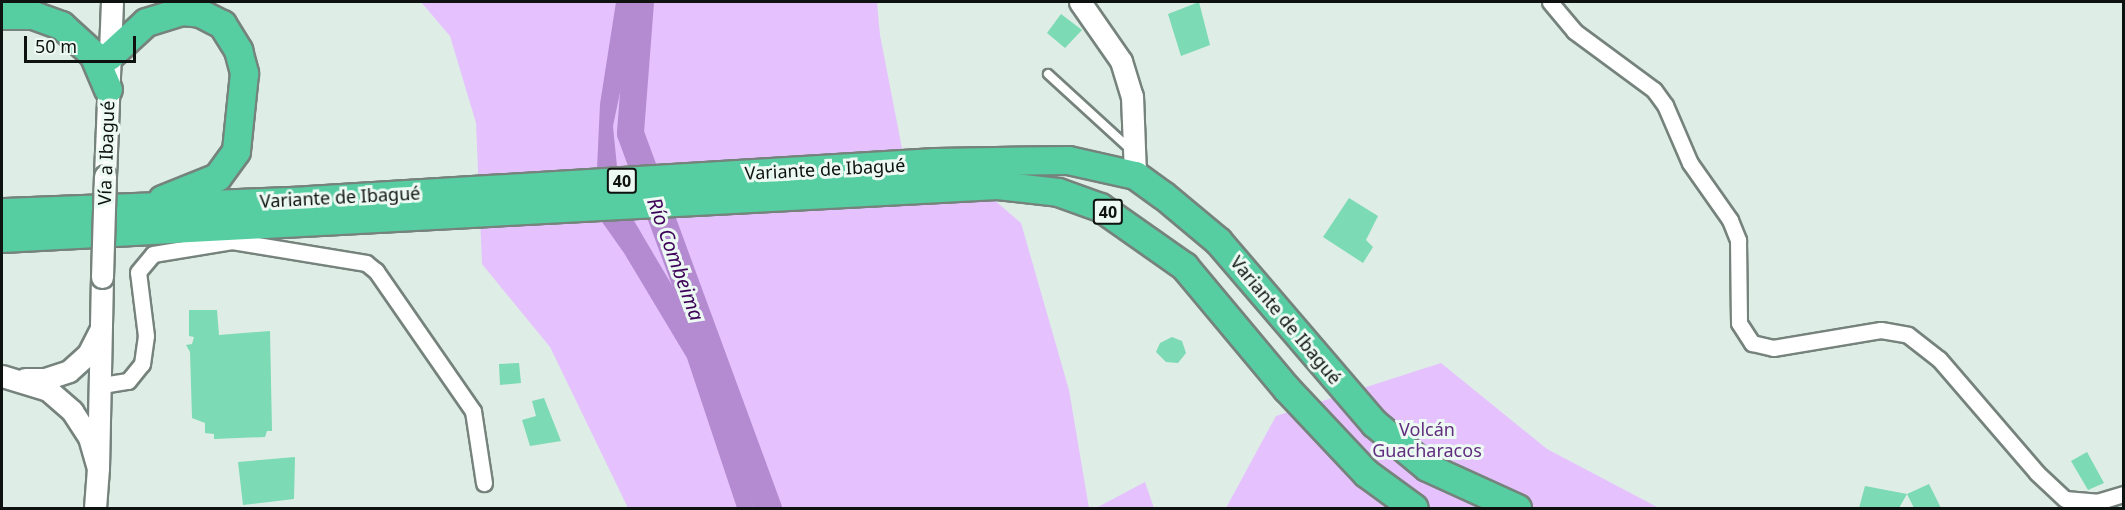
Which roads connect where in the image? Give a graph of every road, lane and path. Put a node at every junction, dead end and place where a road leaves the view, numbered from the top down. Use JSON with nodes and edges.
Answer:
{"nodes":[{"id":1,"x":7,"y":2,"type":"edge"},
{"id":2,"x":112,"y":2,"type":"edge"},
{"id":3,"x":1080,"y":2,"type":"edge"},
{"id":4,"x":1550,"y":2,"type":"edge"},
{"id":5,"x":2,"y":3,"type":"edge"},
{"id":6,"x":2,"y":15,"type":"edge"},
{"id":7,"x":109,"y":56,"type":"junction"},
{"id":8,"x":1048,"y":74,"type":"dead end"},
{"id":9,"x":108,"y":89,"type":"junction"},
{"id":10,"x":1134,"y":163,"type":"junction"},
{"id":11,"x":2,"y":195,"type":"edge"},
{"id":12,"x":144,"y":207,"type":"junction"},
{"id":13,"x":39,"y":210,"type":"junction"},
{"id":14,"x":309,"y":211,"type":"junction"},
{"id":15,"x":2,"y":212,"type":"edge"},
{"id":16,"x":5,"y":238,"type":"edge"},
{"id":17,"x":101,"y":305,"type":"junction"},
{"id":18,"x":10,"y":377,"type":"edge"},
{"id":19,"x":102,"y":385,"type":"junction"},
{"id":20,"x":98,"y":468,"type":"junction"},
{"id":21,"x":484,"y":483,"type":"dead end"},
{"id":22,"x":2124,"y":494,"type":"edge"},
{"id":23,"x":92,"y":504,"type":"edge"},
{"id":24,"x":1414,"y":508,"type":"edge"},
{"id":25,"x":1517,"y":508,"type":"edge"}],
"edges":[{"from":1,"to":5,"type":"highway"},
{"from":2,"to":7,"type":"main road","name":"Vía a Ibagué"},
{"from":3,"to":10,"type":"main road"},
{"from":4,"to":22,"type":"street"},
{"from":6,"to":9,"type":"highway"},
{"from":7,"to":9,"type":"main road","name":"Vía a Ibagué"},
{"from":7,"to":12,"type":"highway"},
{"from":8,"to":10,"type":"lane"},
{"from":9,"to":17,"type":"main road","name":"Vía a Ibagué","bridge":true},
{"from":10,"to":14,"type":"highway","name":"Variante de Ibagué","number":"40"},
{"from":10,"to":25,"type":"highway","name":"Variante de Ibagué","number":"40"},
{"from":11,"to":13,"type":"highway"},
{"from":12,"to":13,"type":"highway","name":"Variante de Ibagué","number":"40"},
{"from":12,"to":14,"type":"highway","name":"Variante de Ibagué","number":"40"},
{"from":13,"to":15,"type":"highway","name":"Variante de Ibagué","number":"40"},
{"from":14,"to":16,"type":"highway","name":"Variante de Ibagué","number":"40"},
{"from":14,"to":24,"type":"highway","name":"Variante de Ibagué","number":"40"},
{"from":17,"to":18,"type":"main road","name":"Vía a Ibagué"},
{"from":17,"to":19,"type":"main road","name":"Vía a Ibagué"},
{"from":18,"to":20,"type":"main road"},
{"from":19,"to":20,"type":"main road","name":"Vía a Ibagué"},
{"from":19,"to":21,"type":"street"},
{"from":20,"to":23,"type":"main road","name":"Vía a Ibagué"}]}
